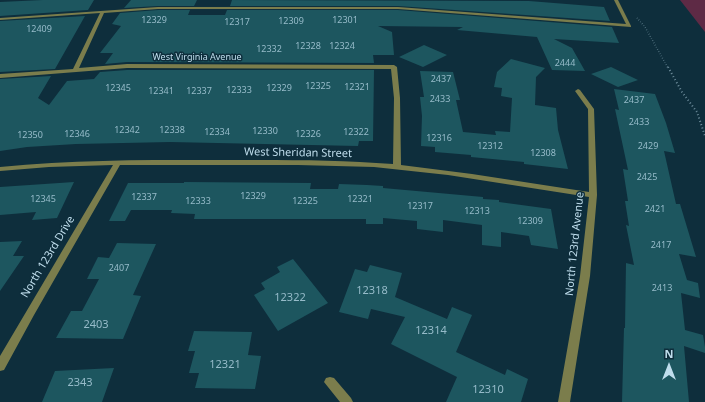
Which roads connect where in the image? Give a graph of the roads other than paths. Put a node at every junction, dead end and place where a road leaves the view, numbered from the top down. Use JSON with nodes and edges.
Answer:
{"nodes":[{"id":1,"x":616,"y":0,"type":"edge"},
{"id":2,"x":103,"y":11,"type":"junction"},
{"id":3,"x":0,"y":19,"type":"edge"},
{"id":4,"x":76,"y":69,"type":"junction"},
{"id":5,"x":0,"y":76,"type":"edge"},
{"id":6,"x":578,"y":90,"type":"dead end"},
{"id":7,"x":118,"y":162,"type":"junction"},
{"id":8,"x":397,"y":167,"type":"junction"},
{"id":9,"x":0,"y":169,"type":"edge"},
{"id":10,"x":593,"y":196,"type":"junction"},
{"id":11,"x":0,"y":366,"type":"edge"},
{"id":12,"x":330,"y":382,"type":"dead end"},
{"id":13,"x":347,"y":402,"type":"edge"},
{"id":14,"x":564,"y":402,"type":"edge"}],
"edges":[{"from":1,"to":2,"type":"street"},
{"from":2,"to":3,"type":"street"},
{"from":2,"to":4,"type":"street"},
{"from":4,"to":5,"type":"street","name":"West Virginia Avenue"},
{"from":4,"to":8,"type":"street","name":"West Virginia Avenue"},
{"from":6,"to":10,"type":"street","name":"North 123rd Avenue"},
{"from":7,"to":8,"type":"street","name":"West Sheridan Street"},
{"from":7,"to":9,"type":"street","name":"West Sheridan Street"},
{"from":7,"to":11,"type":"street","name":"North 123rd Drive"},
{"from":8,"to":10,"type":"street","name":"West Sheridan Street"},
{"from":10,"to":14,"type":"street","name":"North 123rd Avenue"},
{"from":12,"to":13,"type":"street"}]}
